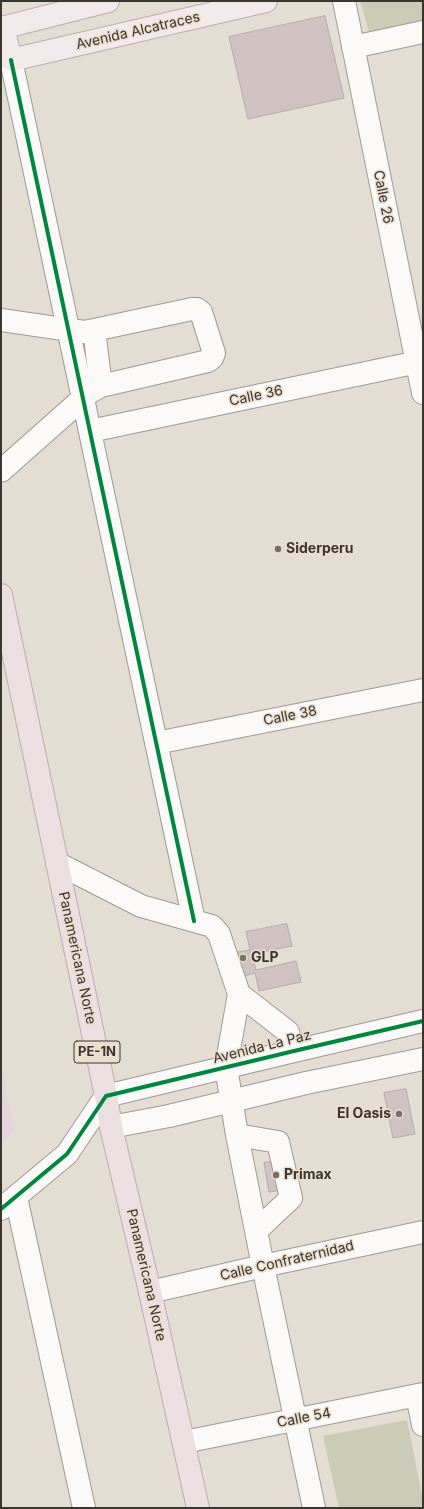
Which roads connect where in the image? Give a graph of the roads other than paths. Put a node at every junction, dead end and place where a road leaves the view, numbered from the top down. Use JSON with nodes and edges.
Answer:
{"nodes":[{"id":1,"x":108,"y":1,"type":"edge"},
{"id":2,"x":266,"y":1,"type":"edge"},
{"id":3,"x":344,"y":1,"type":"edge"},
{"id":4,"x":2,"y":27,"type":"edge"},
{"id":5,"x":423,"y":32,"type":"edge"},
{"id":6,"x":353,"y":47,"type":"junction"},
{"id":7,"x":11,"y":60,"type":"junction"},
{"id":8,"x":1,"y":320,"type":"edge"},
{"id":9,"x":68,"y":329,"type":"junction"},
{"id":10,"x":94,"y":330,"type":"junction"},
{"id":11,"x":420,"y":362,"type":"edge"},
{"id":12,"x":101,"y":386,"type":"junction"},
{"id":13,"x":423,"y":394,"type":"edge"},
{"id":14,"x":83,"y":398,"type":"junction"},
{"id":15,"x":90,"y":432,"type":"junction"},
{"id":16,"x":1,"y":471,"type":"edge"},
{"id":17,"x":1,"y":595,"type":"edge"},
{"id":18,"x":423,"y":690,"type":"edge"},
{"id":19,"x":156,"y":743,"type":"junction"},
{"id":20,"x":57,"y":863,"type":"junction"},
{"id":21,"x":194,"y":921,"type":"junction"},
{"id":22,"x":239,"y":994,"type":"junction"},
{"id":23,"x":423,"y":1021,"type":"edge"},
{"id":24,"x":294,"y":1050,"type":"junction"},
{"id":25,"x":423,"y":1059,"type":"edge"},
{"id":26,"x":226,"y":1067,"type":"junction"},
{"id":27,"x":106,"y":1096,"type":"junction"},
{"id":28,"x":231,"y":1101,"type":"junction"},
{"id":29,"x":111,"y":1127,"type":"junction"},
{"id":30,"x":237,"y":1135,"type":"junction"},
{"id":31,"x":8,"y":1203,"type":"edge"},
{"id":32,"x":256,"y":1231,"type":"junction"},
{"id":33,"x":423,"y":1232,"type":"edge"},
{"id":34,"x":263,"y":1266,"type":"junction"},
{"id":35,"x":150,"y":1292,"type":"junction"},
{"id":36,"x":420,"y":1394,"type":"edge"},
{"id":37,"x":295,"y":1420,"type":"junction"},
{"id":38,"x":423,"y":1425,"type":"edge"},
{"id":39,"x":184,"y":1442,"type":"junction"},
{"id":40,"x":84,"y":1508,"type":"edge"},
{"id":41,"x":198,"y":1508,"type":"edge"},
{"id":42,"x":314,"y":1508,"type":"edge"}],
"edges":[{"from":1,"to":4,"type":"main road"},
{"from":2,"to":7,"type":"main road","name":"Avenida Alcatraces"},
{"from":3,"to":6,"type":"street","name":"Calle 26"},
{"from":4,"to":7,"type":"main road"},
{"from":5,"to":6,"type":"street"},
{"from":6,"to":11,"type":"street","name":"Calle 26"},
{"from":7,"to":9,"type":"street"},
{"from":8,"to":9,"type":"street"},
{"from":9,"to":10,"type":"street"},
{"from":9,"to":14,"type":"street"},
{"from":10,"to":12,"type":"street"},
{"from":10,"to":12,"type":"street"},
{"from":11,"to":13,"type":"street","name":"Calle 26"},
{"from":11,"to":15,"type":"street","name":"Calle 36"},
{"from":12,"to":14,"type":"street"},
{"from":14,"to":15,"type":"street"},
{"from":14,"to":16,"type":"street"},
{"from":15,"to":19,"type":"street"},
{"from":17,"to":20,"type":"highway","name":"Panamericana Norte","number":"PE-1N"},
{"from":18,"to":19,"type":"street","name":"Calle 38"},
{"from":19,"to":21,"type":"street"},
{"from":20,"to":21,"type":"street"},
{"from":20,"to":27,"type":"highway","name":"Panamericana Norte","number":"PE-1N"},
{"from":21,"to":22,"type":"street"},
{"from":22,"to":24,"type":"street"},
{"from":22,"to":26,"type":"street"},
{"from":23,"to":24,"type":"street","name":"Avenida La Paz"},
{"from":24,"to":26,"type":"street","name":"Avenida La Paz"},
{"from":25,"to":28,"type":"street"},
{"from":26,"to":27,"type":"street","name":"Avenida La Paz"},
{"from":26,"to":28,"type":"street"},
{"from":27,"to":29,"type":"highway","name":"Panamericana Norte","number":"PE-1N"},
{"from":27,"to":31,"type":"street"},
{"from":28,"to":29,"type":"street"},
{"from":28,"to":30,"type":"street"},
{"from":29,"to":35,"type":"highway","name":"Panamericana Norte","number":"PE-1N"},
{"from":30,"to":32,"type":"street"},
{"from":30,"to":32,"type":"street"},
{"from":31,"to":40,"type":"street"},
{"from":32,"to":34,"type":"street"},
{"from":33,"to":34,"type":"street","name":"Calle Confraternidad"},
{"from":34,"to":35,"type":"street","name":"Calle Confraternidad"},
{"from":34,"to":37,"type":"street"},
{"from":35,"to":39,"type":"highway","name":"Panamericana Norte","number":"PE-1N"},
{"from":36,"to":37,"type":"street","name":"Calle 54"},
{"from":36,"to":38,"type":"street"},
{"from":37,"to":39,"type":"street","name":"Calle 54"},
{"from":37,"to":42,"type":"street"},
{"from":39,"to":41,"type":"highway","name":"Panamericana Norte","number":"PE-1N"}]}
